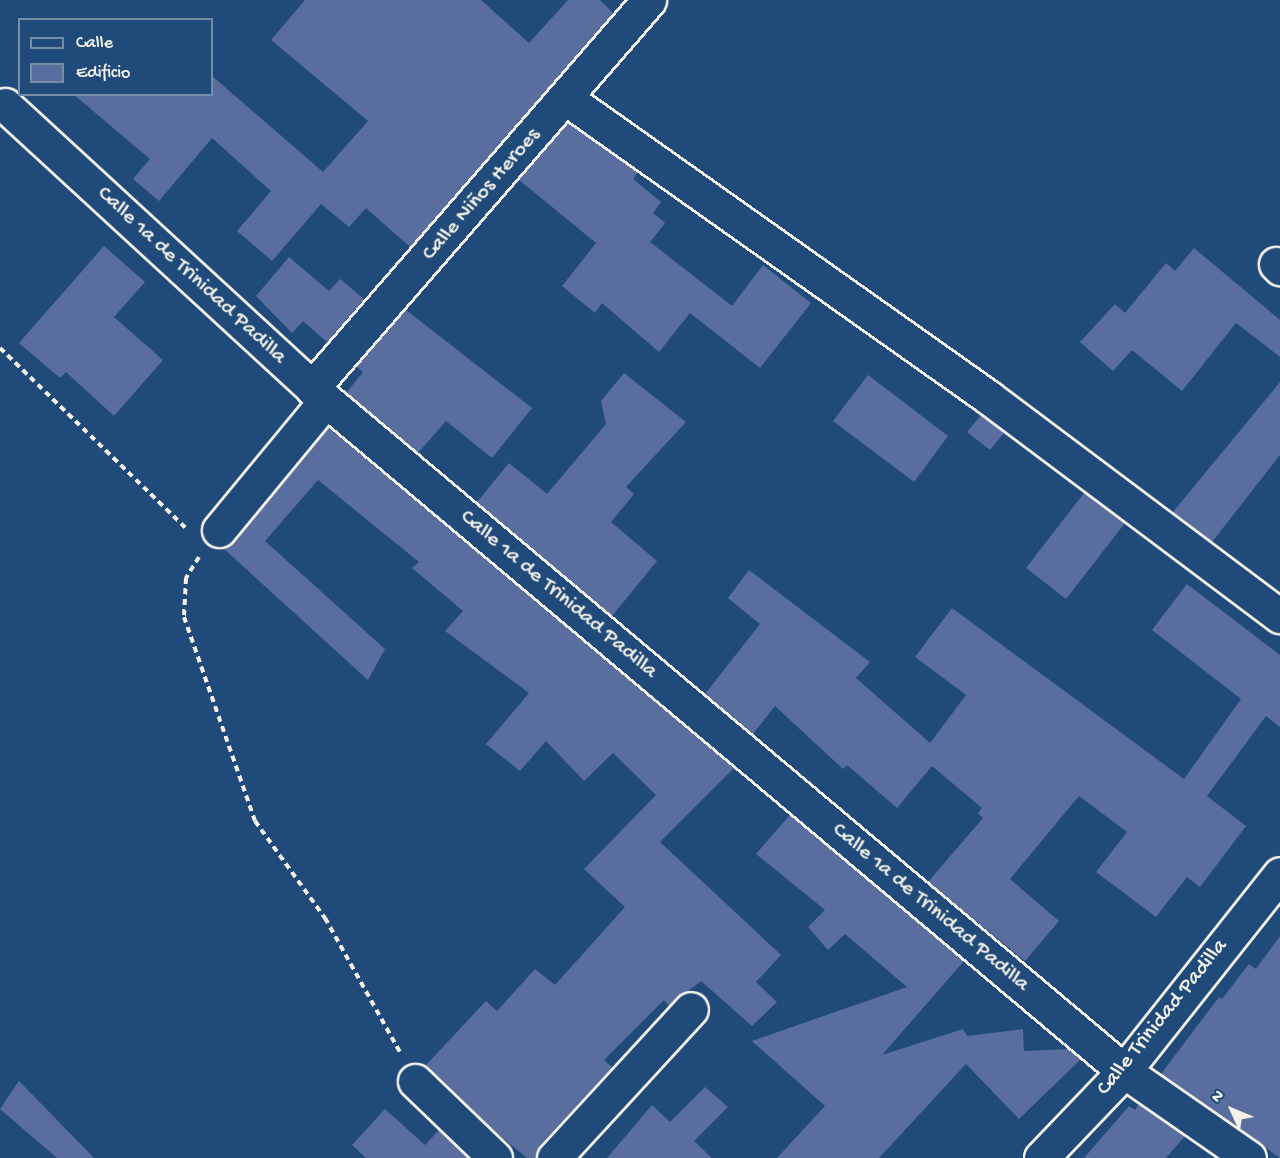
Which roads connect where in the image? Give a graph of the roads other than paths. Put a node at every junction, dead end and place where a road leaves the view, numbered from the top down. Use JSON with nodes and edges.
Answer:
{"nodes":[{"id":1,"x":649,"y":0,"type":"edge"},
{"id":2,"x":567,"y":99,"type":"junction"},
{"id":3,"x":5,"y":105,"type":"dead end"},
{"id":4,"x":319,"y":394,"type":"junction"},
{"id":5,"x":219,"y":530,"type":"road end"},
{"id":6,"x":1280,"y":616,"type":"edge"},
{"id":7,"x":1280,"y":874,"type":"edge"},
{"id":8,"x":691,"y":1009,"type":"dead end"},
{"id":9,"x":1124,"y":1071,"type":"junction"},
{"id":10,"x":415,"y":1081,"type":"road end"},
{"id":11,"x":495,"y":1158,"type":"edge"},
{"id":12,"x":554,"y":1158,"type":"edge"},
{"id":13,"x":1041,"y":1158,"type":"edge"},
{"id":14,"x":1249,"y":1158,"type":"edge"}],
"edges":[{"from":1,"to":2,"type":"street","name":"Calle Niños Heroes"},
{"from":2,"to":4,"type":"street","name":"Calle Niños Heroes"},
{"from":2,"to":6,"type":"street"},
{"from":3,"to":4,"type":"street","name":"Calle 1a de Trinidad Padilla"},
{"from":4,"to":5,"type":"street","name":"Calle Niños Heroes"},
{"from":4,"to":9,"type":"street","name":"Calle 1a de Trinidad Padilla"},
{"from":7,"to":9,"type":"street","name":"Calle Trinidad Padilla"},
{"from":8,"to":12,"type":"street"},
{"from":9,"to":13,"type":"street","name":"Calle Trinidad Padilla"},
{"from":9,"to":14,"type":"street","name":"Calle 1a de Trinidad Padilla"},
{"from":10,"to":11,"type":"street"}]}
